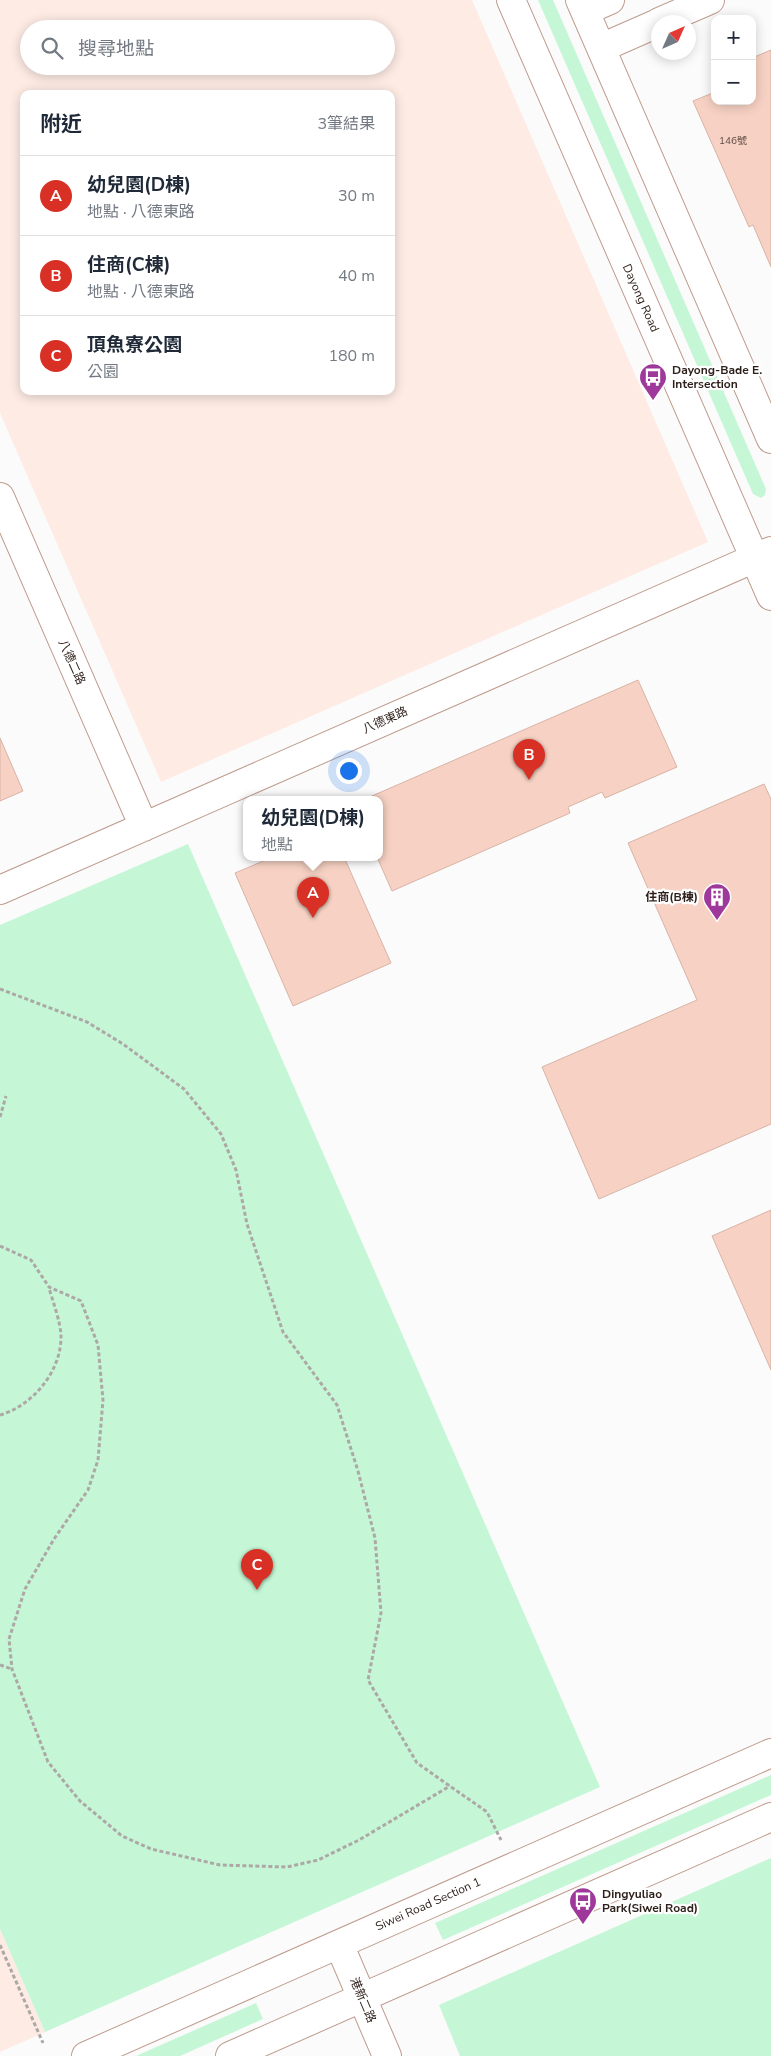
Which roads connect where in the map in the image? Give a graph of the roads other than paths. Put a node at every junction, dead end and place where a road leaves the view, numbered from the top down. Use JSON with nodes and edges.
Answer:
{"nodes":[{"id":1,"x":511,"y":0,"type":"edge"},
{"id":2,"x":610,"y":0,"type":"edge"},
{"id":3,"x":710,"y":0,"type":"edge"},
{"id":4,"x":582,"y":6,"type":"edge"},
{"id":5,"x":677,"y":15,"type":"edge"},
{"id":6,"x":651,"y":26,"type":"edge"},
{"id":7,"x":601,"y":48,"type":"junction"},
{"id":8,"x":771,"y":439,"type":"edge"},
{"id":9,"x":0,"y":497,"type":"edge"},
{"id":10,"x":763,"y":555,"type":"edge"},
{"id":11,"x":771,"y":596,"type":"edge"},
{"id":12,"x":144,"y":827,"type":"junction"},
{"id":13,"x":0,"y":890,"type":"edge"},
{"id":14,"x":771,"y":1753,"type":"edge"},
{"id":15,"x":771,"y":1817,"type":"edge"},
{"id":16,"x":339,"y":1944,"type":"junction"},
{"id":17,"x":362,"y":1997,"type":"junction"},
{"id":18,"x":86,"y":2056,"type":"edge"},
{"id":19,"x":230,"y":2056,"type":"edge"},
{"id":20,"x":387,"y":2056,"type":"edge"}],
"edges":[{"from":1,"to":10,"type":"street","name":"Dayong Road"},
{"from":2,"to":4,"type":"street"},
{"from":3,"to":5,"type":"street"},
{"from":4,"to":7,"type":"street"},
{"from":6,"to":7,"type":"street"},
{"from":7,"to":8,"type":"street"},
{"from":9,"to":12,"type":"street","name":"八德二路"},
{"from":10,"to":11,"type":"street","name":"Dayong Road"},
{"from":10,"to":12,"type":"street","name":"八德東路"},
{"from":12,"to":13,"type":"street","name":"八德東路"},
{"from":14,"to":16,"type":"street","name":"Siwei Road Section 1"},
{"from":15,"to":17,"type":"street"},
{"from":16,"to":17,"type":"street","name":"港新二路"},
{"from":16,"to":18,"type":"street","name":"Siwei Road Section 1"},
{"from":17,"to":19,"type":"street"},
{"from":17,"to":20,"type":"street","name":"港新二路"}]}
